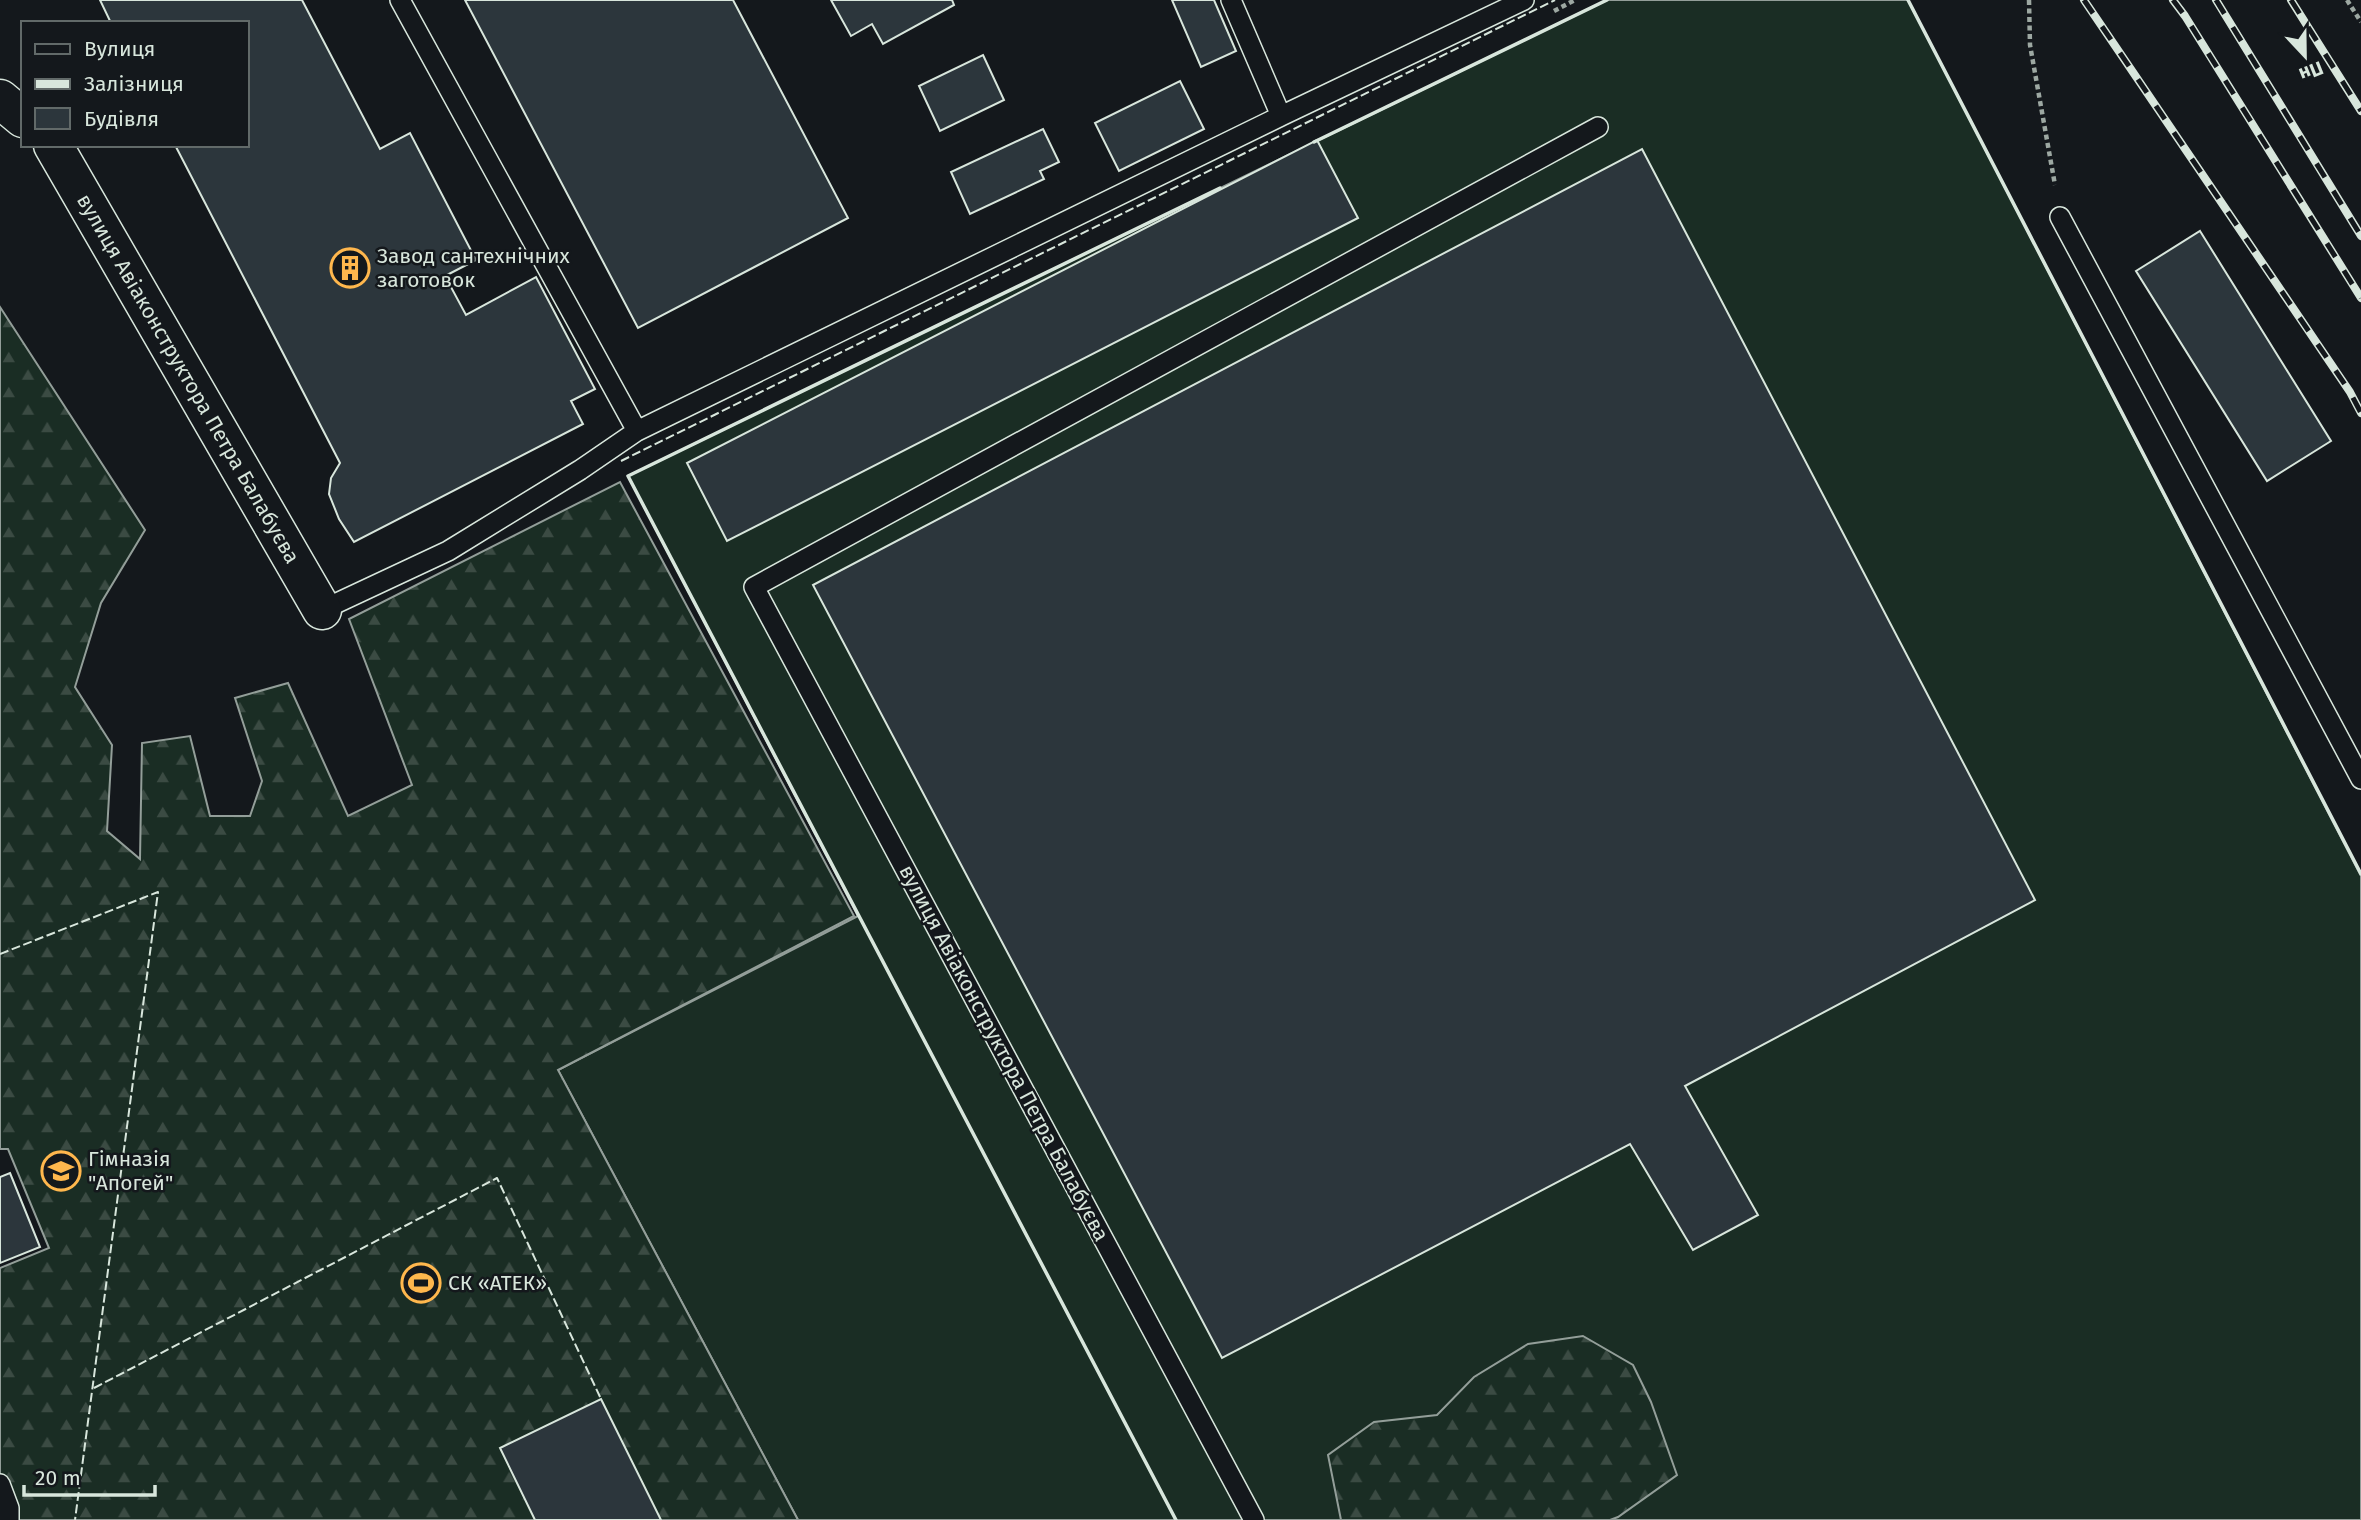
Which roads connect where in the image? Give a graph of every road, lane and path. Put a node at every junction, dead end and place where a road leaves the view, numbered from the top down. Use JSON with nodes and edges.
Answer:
{"nodes":[{"id":1,"x":400,"y":0,"type":"edge"},
{"id":2,"x":1231,"y":0,"type":"edge"},
{"id":3,"x":1524,"y":0,"type":"edge"},
{"id":4,"x":2029,"y":0,"type":"edge"},
{"id":5,"x":2347,"y":0,"type":"edge"},
{"id":6,"x":2361,"y":22,"type":"edge"},
{"id":7,"x":0,"y":99,"type":"edge"},
{"id":8,"x":21,"y":116,"type":"edge"},
{"id":9,"x":1281,"y":116,"type":"junction"},
{"id":10,"x":1598,"y":127,"type":"dead end"},
{"id":11,"x":55,"y":147,"type":"edge"},
{"id":12,"x":2060,"y":217,"type":"joint"},
{"id":13,"x":637,"y":431,"type":"junction"},
{"id":14,"x":322,"y":610,"type":"joint"},
{"id":15,"x":2361,"y":779,"type":"edge"},
{"id":16,"x":0,"y":1484,"type":"edge"},
{"id":17,"x":9,"y":1520,"type":"edge"},
{"id":18,"x":1254,"y":1520,"type":"edge"}],
"edges":[{"from":1,"to":13,"type":"lane"},
{"from":2,"to":9,"type":"lane"},
{"from":3,"to":9,"type":"lane"},
{"from":4,"to":12,"type":"path"},
{"from":5,"to":6,"type":"path"},
{"from":7,"to":8,"type":"street"},
{"from":9,"to":13,"type":"lane"},
{"from":10,"to":18,"type":"lane","name":"вулиця Авіаконструктора Петра Балабуєва"},
{"from":11,"to":14,"type":"street","name":"вулиця Авіаконструктора Петра Балабуєва"},
{"from":12,"to":15,"type":"lane"},
{"from":13,"to":14,"type":"lane"},
{"from":16,"to":17,"type":"lane"}]}
